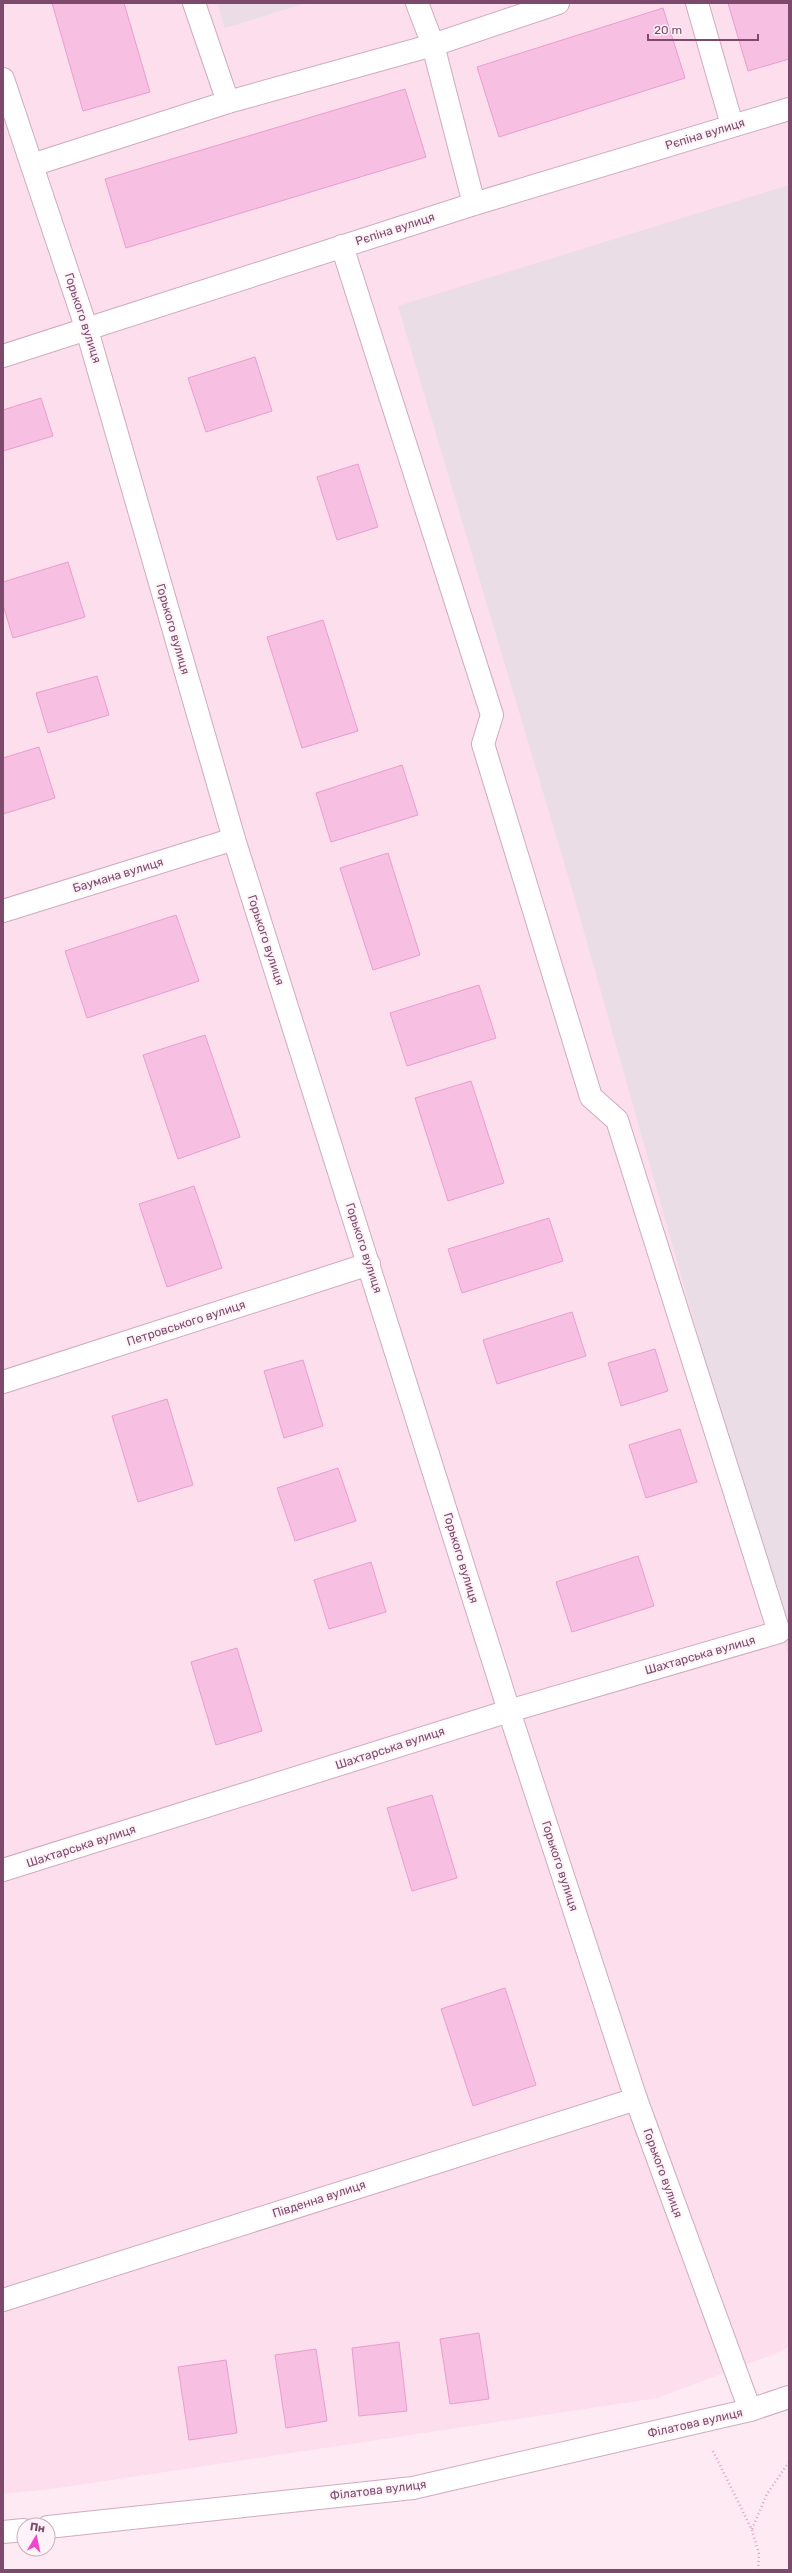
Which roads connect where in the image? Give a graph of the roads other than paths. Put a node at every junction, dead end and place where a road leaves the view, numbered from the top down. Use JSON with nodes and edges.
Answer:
{"nodes":[{"id":1,"x":194,"y":3,"type":"edge"},
{"id":2,"x":417,"y":3,"type":"edge"},
{"id":3,"x":558,"y":3,"type":"edge"},
{"id":4,"x":697,"y":3,"type":"edge"},
{"id":5,"x":433,"y":45,"type":"junction"},
{"id":6,"x":3,"y":79,"type":"edge"},
{"id":7,"x":228,"y":102,"type":"junction"},
{"id":8,"x":789,"y":108,"type":"edge"},
{"id":9,"x":732,"y":126,"type":"junction"},
{"id":10,"x":32,"y":165,"type":"junction"},
{"id":11,"x":474,"y":204,"type":"junction"},
{"id":12,"x":342,"y":246,"type":"junction"},
{"id":13,"x":88,"y":330,"type":"junction"},
{"id":14,"x":3,"y":356,"type":"edge"},
{"id":15,"x":234,"y":839,"type":"junction"},
{"id":16,"x":3,"y":911,"type":"edge"},
{"id":17,"x":369,"y":1264,"type":"junction"},
{"id":18,"x":3,"y":1382,"type":"edge"},
{"id":19,"x":508,"y":1711,"type":"junction"},
{"id":20,"x":3,"y":1870,"type":"edge"},
{"id":21,"x":636,"y":2099,"type":"junction"},
{"id":22,"x":3,"y":2300,"type":"edge"},
{"id":23,"x":789,"y":2397,"type":"edge"},
{"id":24,"x":750,"y":2410,"type":"junction"},
{"id":25,"x":56,"y":2526,"type":"edge"},
{"id":26,"x":16,"y":2531,"type":"edge"},
{"id":27,"x":3,"y":2532,"type":"edge"}],
"edges":[{"from":1,"to":7,"type":"street"},
{"from":2,"to":5,"type":"street"},
{"from":3,"to":5,"type":"street"},
{"from":4,"to":9,"type":"street"},
{"from":5,"to":7,"type":"street"},
{"from":5,"to":11,"type":"street"},
{"from":6,"to":10,"type":"street","name":"Горького вулиця"},
{"from":7,"to":10,"type":"street"},
{"from":8,"to":9,"type":"street","name":"Рєпіна вулиця"},
{"from":9,"to":11,"type":"street","name":"Рєпіна вулиця"},
{"from":10,"to":13,"type":"street","name":"Горького вулиця"},
{"from":11,"to":12,"type":"street","name":"Рєпіна вулиця"},
{"from":12,"to":13,"type":"street","name":"Рєпіна вулиця"},
{"from":12,"to":19,"type":"street","name":"Шахтарська вулиця"},
{"from":13,"to":14,"type":"street","name":"Рєпіна вулиця"},
{"from":13,"to":15,"type":"street","name":"Горького вулиця"},
{"from":15,"to":16,"type":"street","name":"Баумана вулиця"},
{"from":15,"to":17,"type":"street","name":"Горького вулиця"},
{"from":17,"to":18,"type":"street","name":"Петровського вулиця"},
{"from":17,"to":19,"type":"street","name":"Горького вулиця"},
{"from":19,"to":20,"type":"street","name":"Шахтарська вулиця"},
{"from":19,"to":21,"type":"street","name":"Горького вулиця"},
{"from":21,"to":22,"type":"street","name":"Південна вулиця"},
{"from":21,"to":24,"type":"street","name":"Горького вулиця"},
{"from":23,"to":24,"type":"street","name":"Філатова вулиця"},
{"from":24,"to":25,"type":"street","name":"Філатова вулиця"},
{"from":26,"to":27,"type":"street"}]}
